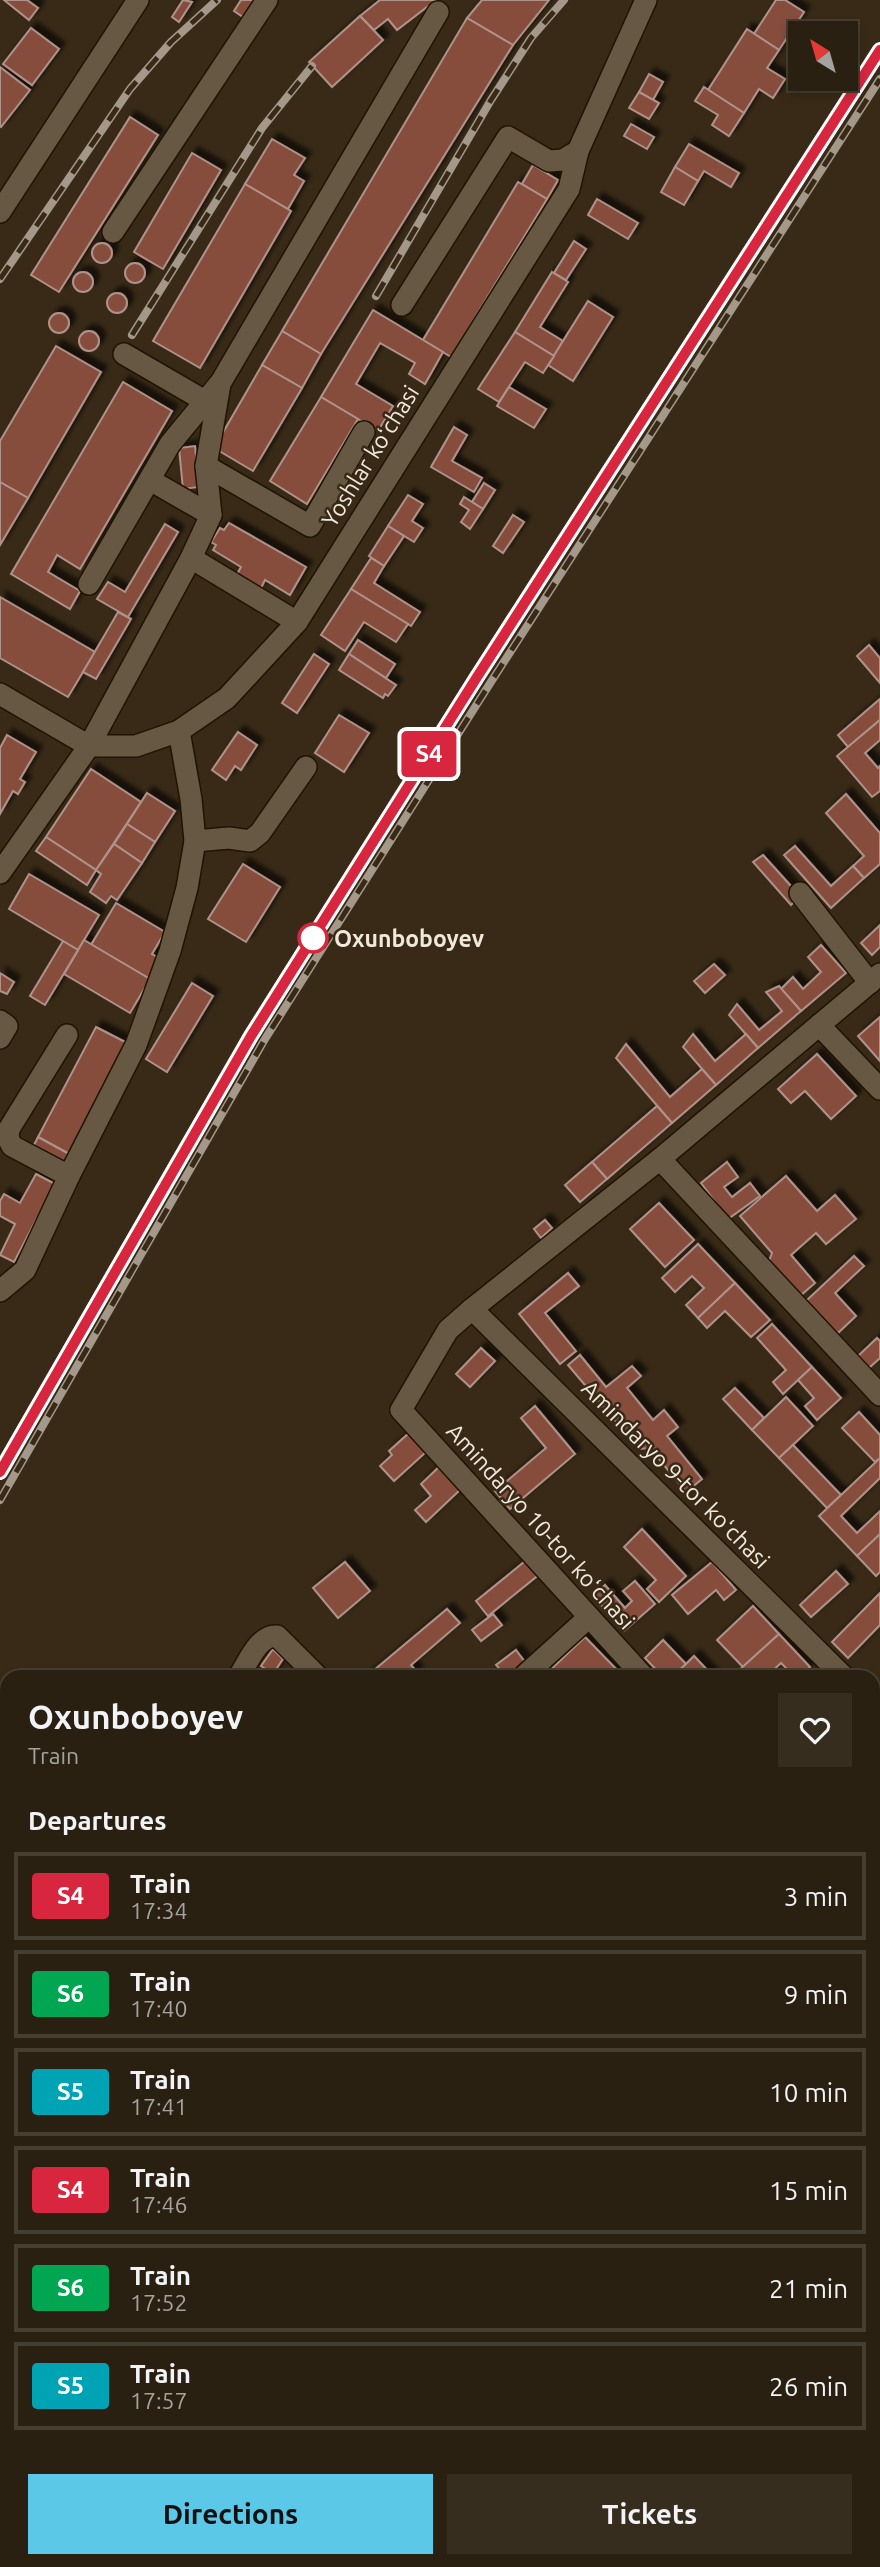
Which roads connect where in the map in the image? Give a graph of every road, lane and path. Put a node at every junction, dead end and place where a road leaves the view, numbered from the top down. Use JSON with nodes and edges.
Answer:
{"nodes":[{"id":1,"x":138,"y":0,"type":"edge"},
{"id":2,"x":267,"y":0,"type":"edge"},
{"id":3,"x":646,"y":0,"type":"edge"},
{"id":4,"x":438,"y":12,"type":"dead end"},
{"id":5,"x":578,"y":151,"type":"junction"},
{"id":6,"x":0,"y":212,"type":"edge"},
{"id":7,"x":113,"y":232,"type":"dead end"},
{"id":8,"x":402,"y":305,"type":"dead end"},
{"id":9,"x":124,"y":354,"type":"dead end"},
{"id":10,"x":220,"y":382,"type":"junction"},
{"id":11,"x":205,"y":401,"type":"junction"},
{"id":12,"x":365,"y":432,"type":"dead end"},
{"id":13,"x":206,"y":466,"type":"junction"},
{"id":14,"x":150,"y":480,"type":"junction"},
{"id":15,"x":211,"y":515,"type":"junction"},
{"id":16,"x":191,"y":558,"type":"junction"},
{"id":17,"x":89,"y":584,"type":"dead end"},
{"id":18,"x":297,"y":622,"type":"junction"},
{"id":19,"x":0,"y":694,"type":"edge"},
{"id":20,"x":179,"y":730,"type":"junction"},
{"id":21,"x":89,"y":746,"type":"junction"},
{"id":22,"x":306,"y":767,"type":"dead end"},
{"id":23,"x":195,"y":841,"type":"junction"},
{"id":24,"x":0,"y":873,"type":"edge"},
{"id":25,"x":800,"y":893,"type":"dead end"},
{"id":26,"x":875,"y":979,"type":"edge"},
{"id":27,"x":0,"y":1021,"type":"edge"},
{"id":28,"x":819,"y":1025,"type":"junction"},
{"id":29,"x":66,"y":1035,"type":"dead end"},
{"id":30,"x":0,"y":1038,"type":"edge"},
{"id":31,"x":880,"y":1089,"type":"edge"},
{"id":32,"x":660,"y":1159,"type":"junction"},
{"id":33,"x":69,"y":1176,"type":"junction"},
{"id":34,"x":5,"y":1280,"type":"edge"},
{"id":35,"x":472,"y":1308,"type":"junction"},
{"id":36,"x":880,"y":1395,"type":"edge"},
{"id":37,"x":588,"y":1618,"type":"junction"},
{"id":38,"x":243,"y":1670,"type":"edge"},
{"id":39,"x":311,"y":1670,"type":"edge"},
{"id":40,"x":531,"y":1670,"type":"edge"},
{"id":41,"x":637,"y":1670,"type":"edge"},
{"id":42,"x":837,"y":1670,"type":"edge"}],
"edges":[{"from":1,"to":6,"type":"street"},
{"from":2,"to":7,"type":"street"},
{"from":3,"to":5,"type":"street","name":"Yoshlar koʻchasi"},
{"from":4,"to":10,"type":"street"},
{"from":5,"to":8,"type":"street"},
{"from":5,"to":18,"type":"street","name":"Yoshlar koʻchasi"},
{"from":9,"to":11,"type":"street"},
{"from":10,"to":11,"type":"street"},
{"from":10,"to":13,"type":"street"},
{"from":11,"to":14,"type":"street"},
{"from":12,"to":13,"type":"street"},
{"from":13,"to":15,"type":"street"},
{"from":14,"to":15,"type":"street"},
{"from":14,"to":17,"type":"street"},
{"from":15,"to":16,"type":"street"},
{"from":16,"to":18,"type":"street"},
{"from":16,"to":21,"type":"street"},
{"from":18,"to":20,"type":"street","name":"Yoshlar koʻchasi"},
{"from":19,"to":21,"type":"street"},
{"from":20,"to":21,"type":"street","name":"Yoshlar koʻchasi"},
{"from":20,"to":23,"type":"street"},
{"from":21,"to":24,"type":"street"},
{"from":22,"to":23,"type":"street"},
{"from":23,"to":33,"type":"street"},
{"from":25,"to":26,"type":"street"},
{"from":26,"to":28,"type":"street"},
{"from":27,"to":30,"type":"street"},
{"from":28,"to":31,"type":"street"},
{"from":28,"to":32,"type":"street"},
{"from":29,"to":33,"type":"street"},
{"from":32,"to":35,"type":"street"},
{"from":32,"to":36,"type":"street"},
{"from":33,"to":34,"type":"street"},
{"from":35,"to":37,"type":"street","name":"Amindaryo 10-tor koʻchasi"},
{"from":35,"to":42,"type":"street","name":"Amindaryo 9-tor koʻchasi"},
{"from":37,"to":40,"type":"street"},
{"from":37,"to":41,"type":"street","name":"Amindaryo 10-tor koʻchasi"},
{"from":38,"to":39,"type":"street"}]}
